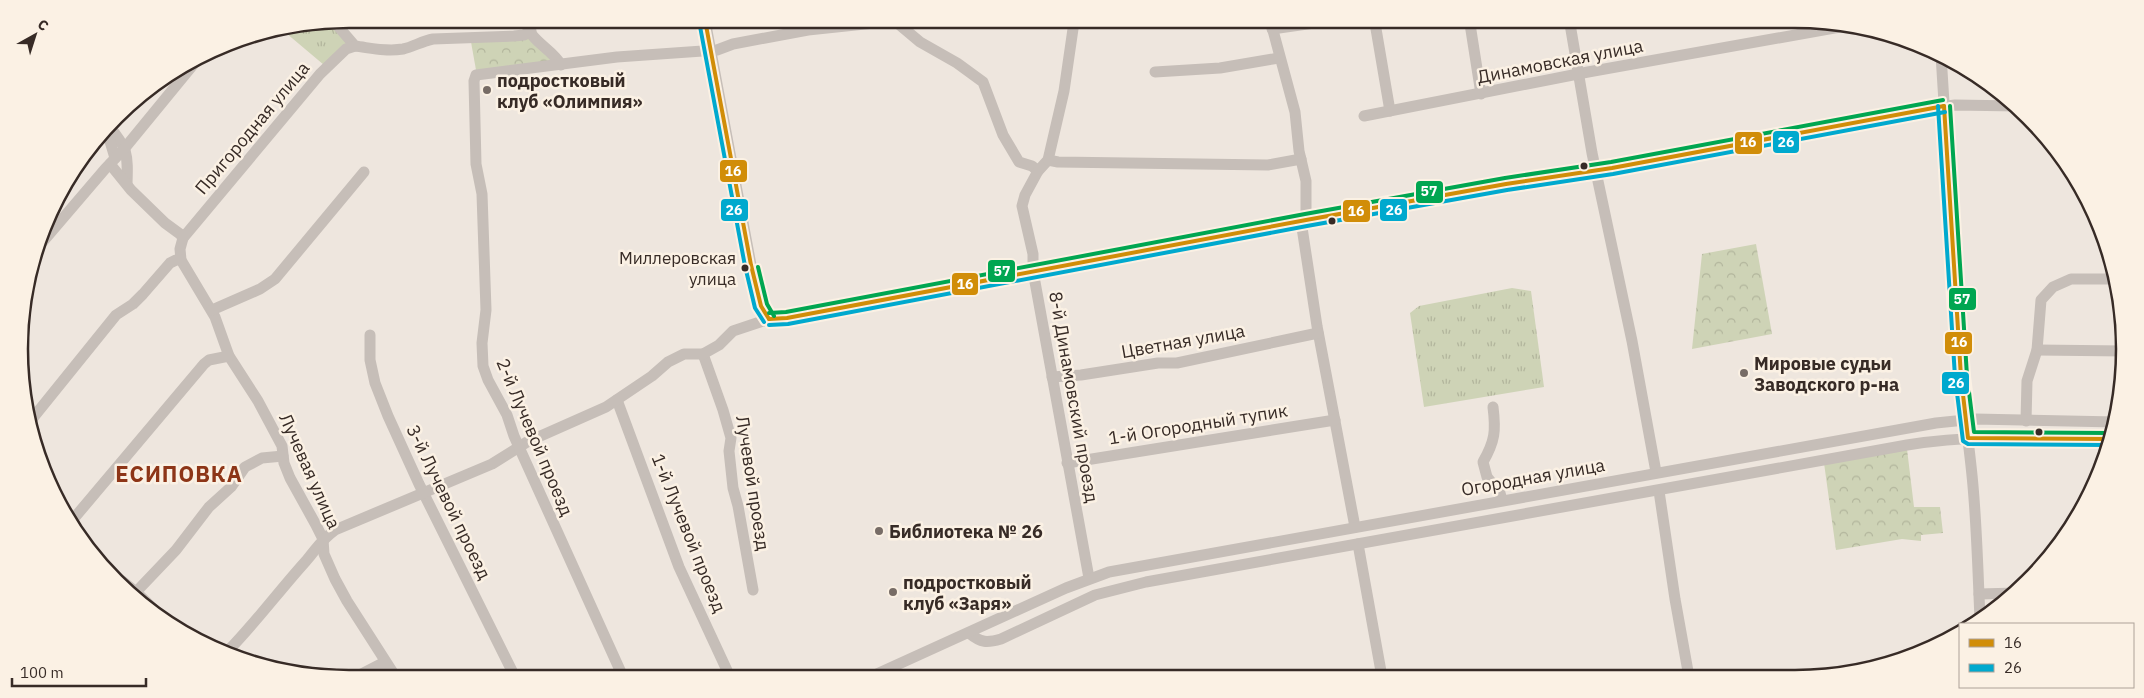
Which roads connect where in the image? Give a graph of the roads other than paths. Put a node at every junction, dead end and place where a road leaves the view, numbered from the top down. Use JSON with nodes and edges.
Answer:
{"nodes":[{"id":1,"x":340,"y":28,"type":"edge"},
{"id":2,"x":529,"y":28,"type":"edge"},
{"id":3,"x":707,"y":28,"type":"edge"},
{"id":4,"x":827,"y":28,"type":"edge"},
{"id":5,"x":903,"y":28,"type":"edge"},
{"id":6,"x":1073,"y":28,"type":"edge"},
{"id":7,"x":1272,"y":28,"type":"edge"},
{"id":8,"x":1376,"y":28,"type":"edge"},
{"id":9,"x":1471,"y":28,"type":"edge"},
{"id":10,"x":1571,"y":28,"type":"edge"},
{"id":11,"x":1828,"y":29,"type":"edge"},
{"id":12,"x":531,"y":31,"type":"junction"},
{"id":13,"x":355,"y":46,"type":"junction"},
{"id":14,"x":711,"y":51,"type":"junction"},
{"id":15,"x":1279,"y":58,"type":"junction"},
{"id":16,"x":1942,"y":64,"type":"edge"},
{"id":17,"x":561,"y":65,"type":"junction"},
{"id":18,"x":186,"y":72,"type":"edge"},
{"id":19,"x":1155,"y":72,"type":"dead end"},
{"id":20,"x":1580,"y":74,"type":"junction"},
{"id":21,"x":1481,"y":94,"type":"junction"},
{"id":22,"x":1944,"y":106,"type":"junction"},
{"id":23,"x":2006,"y":106,"type":"edge"},
{"id":24,"x":1390,"y":111,"type":"junction"},
{"id":25,"x":1364,"y":116,"type":"dead end"},
{"id":26,"x":112,"y":132,"type":"edge"},
{"id":27,"x":108,"y":136,"type":"edge"},
{"id":28,"x":124,"y":149,"type":"junction"},
{"id":29,"x":1301,"y":159,"type":"junction"},
{"id":30,"x":1048,"y":160,"type":"junction"},
{"id":31,"x":112,"y":161,"type":"junction"},
{"id":32,"x":1596,"y":169,"type":"junction"},
{"id":33,"x":1038,"y":171,"type":"junction"},
{"id":34,"x":364,"y":172,"type":"dead end"},
{"id":35,"x":127,"y":184,"type":"junction"},
{"id":36,"x":1304,"y":220,"type":"junction"},
{"id":37,"x":49,"y":234,"type":"edge"},
{"id":38,"x":183,"y":238,"type":"junction"},
{"id":39,"x":181,"y":260,"type":"junction"},
{"id":40,"x":1033,"y":271,"type":"junction"},
{"id":41,"x":2108,"y":279,"type":"dead end"},
{"id":42,"x":212,"y":310,"type":"junction"},
{"id":43,"x":769,"y":319,"type":"junction"},
{"id":44,"x":1318,"y":333,"type":"junction"},
{"id":45,"x":370,"y":335,"type":"dead end"},
{"id":46,"x":2037,"y":350,"type":"junction"},
{"id":47,"x":2116,"y":351,"type":"edge"},
{"id":48,"x":703,"y":354,"type":"junction"},
{"id":49,"x":229,"y":356,"type":"junction"},
{"id":50,"x":1052,"y":376,"type":"junction"},
{"id":51,"x":617,"y":400,"type":"junction"},
{"id":52,"x":1493,"y":407,"type":"dead end"},
{"id":53,"x":35,"y":416,"type":"edge"},
{"id":54,"x":1335,"y":420,"type":"junction"},
{"id":55,"x":1966,"y":420,"type":"junction"},
{"id":56,"x":2026,"y":421,"type":"junction"},
{"id":57,"x":2108,"y":422,"type":"edge"},
{"id":58,"x":1968,"y":438,"type":"junction"},
{"id":59,"x":2104,"y":439,"type":"edge"},
{"id":60,"x":519,"y":447,"type":"junction"},
{"id":61,"x":283,"y":456,"type":"junction"},
{"id":62,"x":1068,"y":463,"type":"junction"},
{"id":63,"x":1656,"y":472,"type":"junction"},
{"id":64,"x":1660,"y":491,"type":"junction"},
{"id":65,"x":424,"y":493,"type":"junction"},
{"id":66,"x":1502,"y":500,"type":"junction"},
{"id":67,"x":75,"y":517,"type":"edge"},
{"id":68,"x":1354,"y":527,"type":"junction"},
{"id":69,"x":323,"y":539,"type":"junction"},
{"id":70,"x":1358,"y":544,"type":"junction"},
{"id":71,"x":1089,"y":578,"type":"junction"},
{"id":72,"x":753,"y":590,"type":"dead end"},
{"id":73,"x":139,"y":593,"type":"edge"},
{"id":74,"x":2004,"y":593,"type":"edge"},
{"id":75,"x":1979,"y":594,"type":"junction"},
{"id":76,"x":1980,"y":612,"type":"edge"},
{"id":77,"x":969,"y":633,"type":"junction"},
{"id":78,"x":231,"y":648,"type":"edge"},
{"id":79,"x":385,"y":662,"type":"junction"},
{"id":80,"x":369,"y":670,"type":"edge"},
{"id":81,"x":391,"y":670,"type":"edge"},
{"id":82,"x":512,"y":670,"type":"edge"},
{"id":83,"x":620,"y":670,"type":"edge"},
{"id":84,"x":727,"y":670,"type":"edge"},
{"id":85,"x":886,"y":670,"type":"edge"},
{"id":86,"x":1381,"y":670,"type":"edge"},
{"id":87,"x":1688,"y":670,"type":"edge"}],
"edges":[{"from":1,"to":13,"type":"street"},
{"from":2,"to":12,"type":"street"},
{"from":3,"to":14,"type":"street"},
{"from":4,"to":14,"type":"street"},
{"from":5,"to":33,"type":"street"},
{"from":6,"to":30,"type":"street","name":"8-й Динамовский проезд"},
{"from":7,"to":15,"type":"street"},
{"from":8,"to":24,"type":"street"},
{"from":9,"to":21,"type":"street"},
{"from":10,"to":20,"type":"street"},
{"from":11,"to":20,"type":"street","name":"Динамовская улица"},
{"from":12,"to":13,"type":"street"},
{"from":12,"to":17,"type":"street"},
{"from":13,"to":38,"type":"street","name":"Пригородная улица"},
{"from":14,"to":17,"type":"street"},
{"from":14,"to":43,"type":"street"},
{"from":15,"to":19,"type":"street"},
{"from":15,"to":29,"type":"street"},
{"from":16,"to":22,"type":"street"},
{"from":17,"to":60,"type":"street","name":"2-й Лучевой проезд"},
{"from":18,"to":28,"type":"street"},
{"from":20,"to":21,"type":"street","name":"Динамовская улица"},
{"from":20,"to":32,"type":"street"},
{"from":21,"to":24,"type":"street","name":"Динамовская улица"},
{"from":22,"to":23,"type":"street"},
{"from":22,"to":32,"type":"street"},
{"from":22,"to":55,"type":"street"},
{"from":24,"to":25,"type":"street","name":"Динамовская улица"},
{"from":26,"to":28,"type":"street"},
{"from":27,"to":31,"type":"street"},
{"from":28,"to":31,"type":"street"},
{"from":28,"to":35,"type":"street"},
{"from":29,"to":30,"type":"street"},
{"from":29,"to":36,"type":"street"},
{"from":30,"to":33,"type":"street","name":"8-й Динамовский проезд"},
{"from":31,"to":35,"type":"street"},
{"from":31,"to":37,"type":"street"},
{"from":32,"to":36,"type":"street"},
{"from":32,"to":63,"type":"street"},
{"from":33,"to":40,"type":"street","name":"8-й Динамовский проезд"},
{"from":34,"to":42,"type":"street"},
{"from":35,"to":38,"type":"street"},
{"from":36,"to":40,"type":"street"},
{"from":36,"to":44,"type":"street"},
{"from":38,"to":39,"type":"street"},
{"from":39,"to":42,"type":"street","name":"Лучевая улица"},
{"from":39,"to":53,"type":"street"},
{"from":40,"to":43,"type":"street"},
{"from":40,"to":50,"type":"street","name":"8-й Динамовский проезд"},
{"from":41,"to":46,"type":"street"},
{"from":42,"to":49,"type":"street","name":"Лучевая улица"},
{"from":43,"to":48,"type":"street"},
{"from":44,"to":50,"type":"street","name":"Цветная улица"},
{"from":44,"to":54,"type":"street"},
{"from":45,"to":65,"type":"street","name":"3-й Лучевой проезд"},
{"from":46,"to":47,"type":"street"},
{"from":46,"to":56,"type":"street"},
{"from":48,"to":51,"type":"street"},
{"from":48,"to":72,"type":"street","name":"Лучевой проезд"},
{"from":49,"to":61,"type":"street","name":"Лучевая улица"},
{"from":49,"to":67,"type":"street"},
{"from":50,"to":62,"type":"street","name":"8-й Динамовский проезд"},
{"from":51,"to":60,"type":"street"},
{"from":51,"to":84,"type":"street","name":"1-й Лучевой проезд"},
{"from":52,"to":66,"type":"street"},
{"from":54,"to":62,"type":"street","name":"1-й Огородный тупик"},
{"from":54,"to":68,"type":"street"},
{"from":55,"to":56,"type":"street","name":"Огородная улица"},
{"from":55,"to":58,"type":"street"},
{"from":55,"to":63,"type":"street","name":"Огородная улица"},
{"from":56,"to":57,"type":"street","name":"Огородная улица"},
{"from":58,"to":59,"type":"street","name":"Огородная улица"},
{"from":58,"to":64,"type":"street","name":"Огородная улица"},
{"from":58,"to":75,"type":"street"},
{"from":60,"to":65,"type":"street"},
{"from":60,"to":83,"type":"street","name":"2-й Лучевой проезд"},
{"from":61,"to":69,"type":"street","name":"Лучевая улица"},
{"from":61,"to":73,"type":"street"},
{"from":62,"to":71,"type":"street","name":"8-й Динамовский проезд"},
{"from":63,"to":66,"type":"street","name":"Огородная улица"},
{"from":64,"to":70,"type":"street","name":"Огородная улица"},
{"from":64,"to":87,"type":"street"},
{"from":65,"to":69,"type":"street"},
{"from":65,"to":82,"type":"street","name":"3-й Лучевой проезд"},
{"from":66,"to":68,"type":"street","name":"Огородная улица"},
{"from":68,"to":71,"type":"street","name":"Огородная улица"},
{"from":69,"to":78,"type":"street"},
{"from":69,"to":79,"type":"street","name":"Лучевая улица"},
{"from":70,"to":77,"type":"street","name":"Огородная улица"},
{"from":70,"to":86,"type":"street"},
{"from":71,"to":77,"type":"street","name":"Огородная улица"},
{"from":74,"to":75,"type":"street"},
{"from":75,"to":76,"type":"street"},
{"from":77,"to":85,"type":"street","name":"Огородная улица"},
{"from":79,"to":80,"type":"street"},
{"from":79,"to":81,"type":"street","name":"Лучевая улица"}]}
